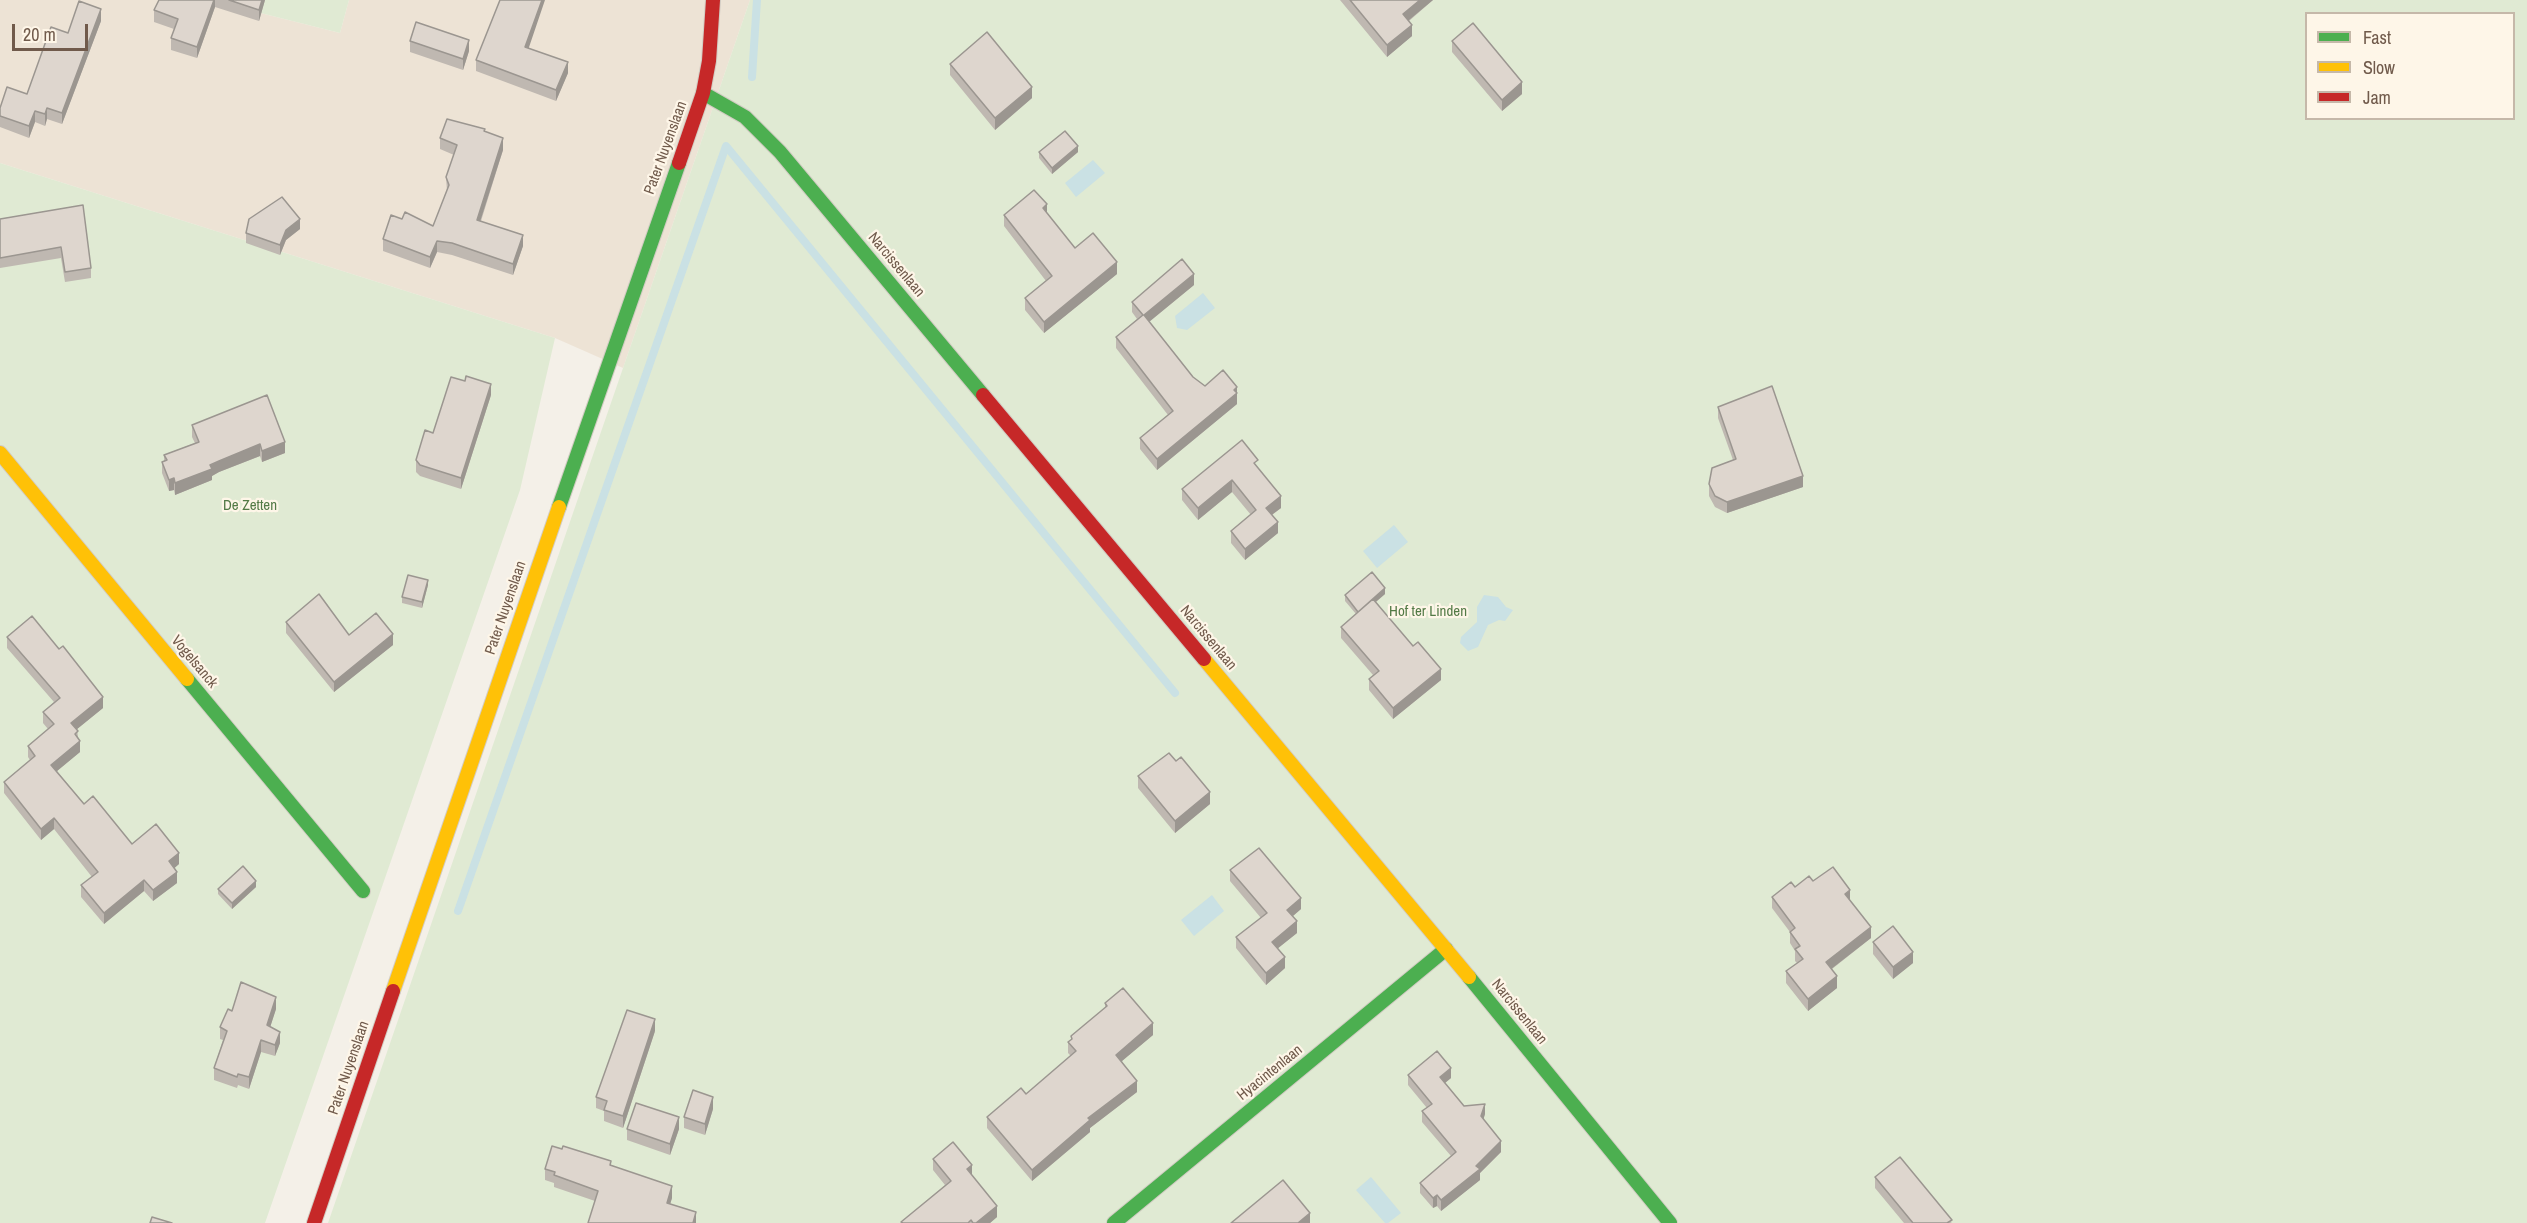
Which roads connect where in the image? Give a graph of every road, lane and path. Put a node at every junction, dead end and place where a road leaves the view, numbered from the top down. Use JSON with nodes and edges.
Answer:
{"nodes":[{"id":1,"x":713,"y":0,"type":"edge"},
{"id":2,"x":703,"y":93,"type":"junction"},
{"id":3,"x":0,"y":453,"type":"edge"},
{"id":4,"x":363,"y":891,"type":"dead end"},
{"id":5,"x":1446,"y":949,"type":"junction"},
{"id":6,"x":314,"y":1223,"type":"edge"},
{"id":7,"x":1114,"y":1223,"type":"edge"},
{"id":8,"x":1670,"y":1223,"type":"edge"}],
"edges":[{"from":1,"to":2,"type":"street","name":"Pater Nuyenslaan"},
{"from":2,"to":5,"type":"street","name":"Narcissenlaan"},
{"from":2,"to":6,"type":"street","name":"Pater Nuyenslaan"},
{"from":3,"to":4,"type":"street","name":"Vogelsanck"},
{"from":5,"to":7,"type":"street","name":"Hyacintenlaan"},
{"from":5,"to":8,"type":"street","name":"Narcissenlaan"}]}
